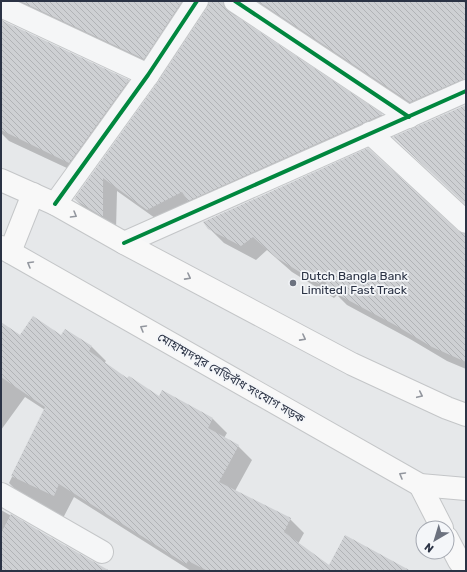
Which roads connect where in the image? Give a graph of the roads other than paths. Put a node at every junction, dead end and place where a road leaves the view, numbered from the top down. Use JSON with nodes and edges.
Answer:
{"nodes":[{"id":1,"x":197,"y":1,"type":"edge"},
{"id":2,"x":235,"y":1,"type":"edge"},
{"id":3,"x":1,"y":6,"type":"edge"},
{"id":4,"x":148,"y":75,"type":"junction"},
{"id":5,"x":466,"y":91,"type":"edge"},
{"id":6,"x":409,"y":117,"type":"junction"},
{"id":7,"x":370,"y":133,"type":"junction"},
{"id":8,"x":1,"y":180,"type":"edge"},
{"id":9,"x":33,"y":194,"type":"junction"},
{"id":10,"x":55,"y":204,"type":"junction"},
{"id":11,"x":466,"y":222,"type":"edge"},
{"id":12,"x":124,"y":243,"type":"junction"},
{"id":13,"x":6,"y":250,"type":"edge"},
{"id":14,"x":466,"y":415,"type":"edge"},
{"id":15,"x":420,"y":485,"type":"junction"},
{"id":16,"x":466,"y":489,"type":"edge"},
{"id":17,"x":1,"y":494,"type":"edge"},
{"id":18,"x":438,"y":520,"type":"edge"},
{"id":19,"x":102,"y":552,"type":"dead end"},
{"id":20,"x":455,"y":553,"type":"edge"},
{"id":21,"x":466,"y":569,"type":"edge"}],
"edges":[{"from":1,"to":4,"type":"street"},
{"from":2,"to":6,"type":"street"},
{"from":3,"to":4,"type":"street"},
{"from":4,"to":10,"type":"street"},
{"from":5,"to":6,"type":"street"},
{"from":6,"to":7,"type":"street"},
{"from":7,"to":11,"type":"street"},
{"from":7,"to":12,"type":"street"},
{"from":8,"to":9,"type":"main road"},
{"from":9,"to":10,"type":"main road"},
{"from":9,"to":13,"type":"main road"},
{"from":10,"to":12,"type":"main road","one_way":true},
{"from":12,"to":14,"type":"main road","one_way":true},
{"from":15,"to":13,"type":"main road","name":"মোহাম্মদপুর বেড়িবাঁধ সংযোগ সড়ক","one_way":true},
{"from":15,"to":16,"type":"main road","name":"মোহাম্মদপুর বেড়িবাঁধ সংযোগ সড়ক"},
{"from":15,"to":18,"type":"main road"},
{"from":17,"to":19,"type":"street"},
{"from":20,"to":21,"type":"main road"}]}
